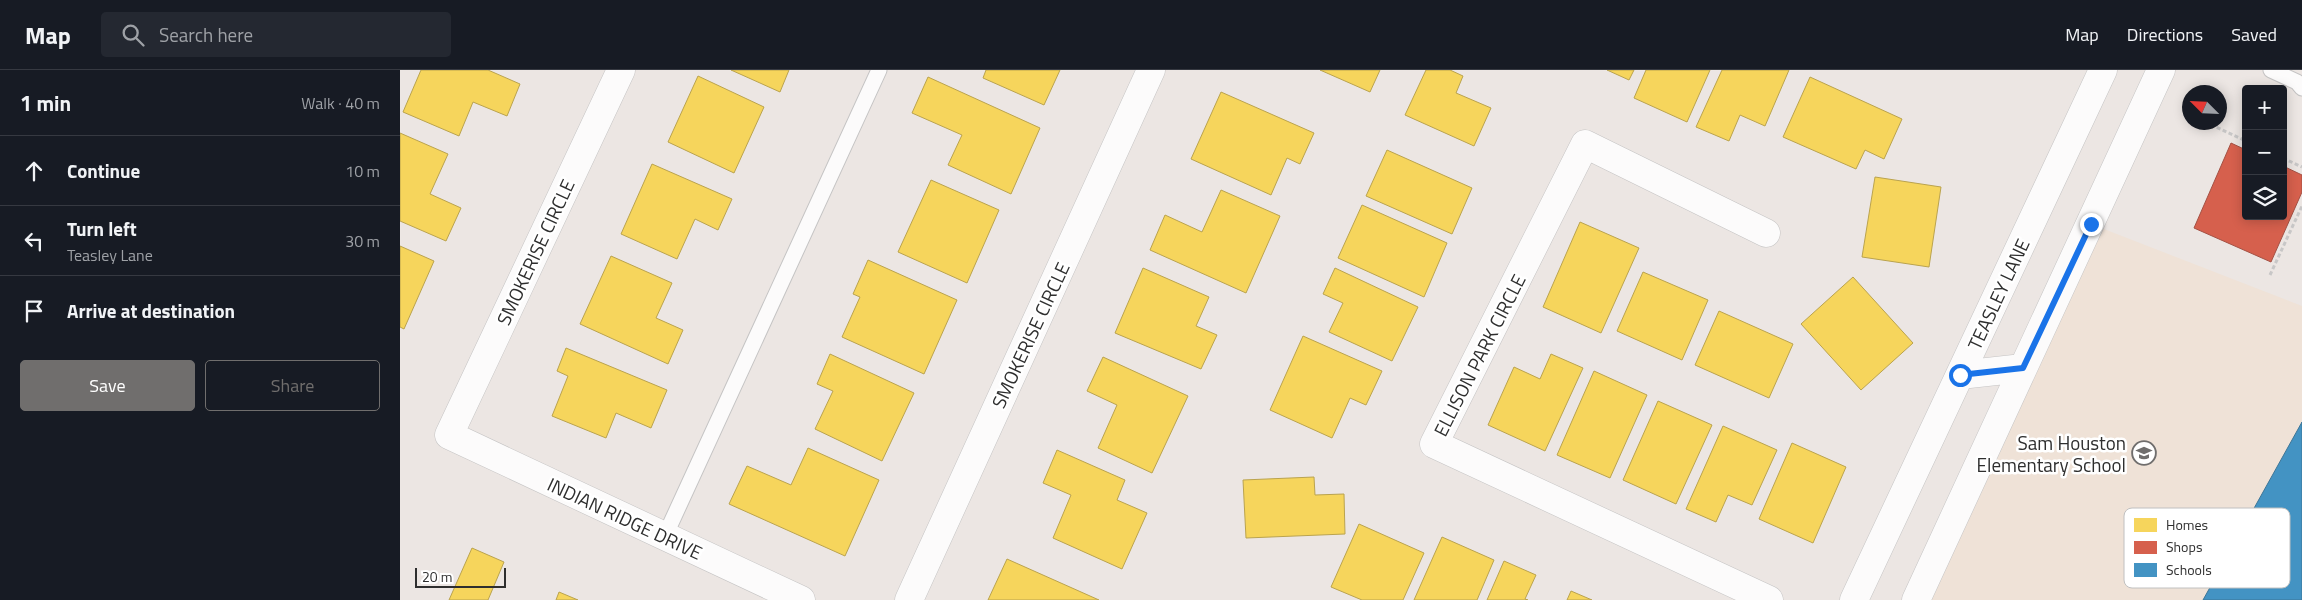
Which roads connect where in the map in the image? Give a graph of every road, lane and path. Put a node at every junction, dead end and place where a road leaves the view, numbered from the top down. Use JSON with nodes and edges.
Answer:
{"nodes":[{"id":1,"x":621,"y":70,"type":"edge"},
{"id":2,"x":879,"y":70,"type":"edge"},
{"id":3,"x":1151,"y":70,"type":"edge"},
{"id":4,"x":2103,"y":70,"type":"edge"},
{"id":5,"x":2161,"y":70,"type":"edge"},
{"id":6,"x":2271,"y":70,"type":"edge"},
{"id":7,"x":2300,"y":81,"type":"edge"},
{"id":8,"x":2222,"y":130,"type":"edge"},
{"id":9,"x":2242,"y":139,"type":"edge"},
{"id":10,"x":2287,"y":160,"type":"edge"},
{"id":11,"x":2302,"y":167,"type":"edge"},
{"id":12,"x":2302,"y":206,"type":"edge"},
{"id":13,"x":1766,"y":233,"type":"dead end"},
{"id":14,"x":2270,"y":274,"type":"dead end"},
{"id":15,"x":2023,"y":368,"type":"junction"},
{"id":16,"x":1960,"y":375,"type":"junction"},
{"id":17,"x":449,"y":435,"type":"joint"},
{"id":18,"x":665,"y":536,"type":"junction"},
{"id":19,"x":801,"y":600,"type":"edge"},
{"id":20,"x":909,"y":600,"type":"edge"},
{"id":21,"x":1769,"y":600,"type":"edge"},
{"id":22,"x":1854,"y":600,"type":"edge"},
{"id":23,"x":1916,"y":600,"type":"edge"}],
"edges":[{"from":1,"to":17,"type":"street","name":"SMOKERISE CIRCLE"},
{"from":2,"to":18,"type":"lane"},
{"from":3,"to":20,"type":"street","name":"SMOKERISE CIRCLE"},
{"from":4,"to":16,"type":"street","name":"TEASLEY LANE"},
{"from":5,"to":15,"type":"street"},
{"from":6,"to":7,"type":"lane"},
{"from":8,"to":9,"type":"path"},
{"from":10,"to":11,"type":"path"},
{"from":12,"to":14,"type":"path"},
{"from":13,"to":21,"type":"street","name":"ELLISON PARK CIRCLE"},
{"from":15,"to":16,"type":"street"},
{"from":15,"to":23,"type":"street"},
{"from":16,"to":22,"type":"street","name":"TEASLEY LANE"},
{"from":17,"to":18,"type":"street","name":"INDIAN RIDGE DRIVE"},
{"from":18,"to":19,"type":"street","name":"INDIAN RIDGE DRIVE"}]}
